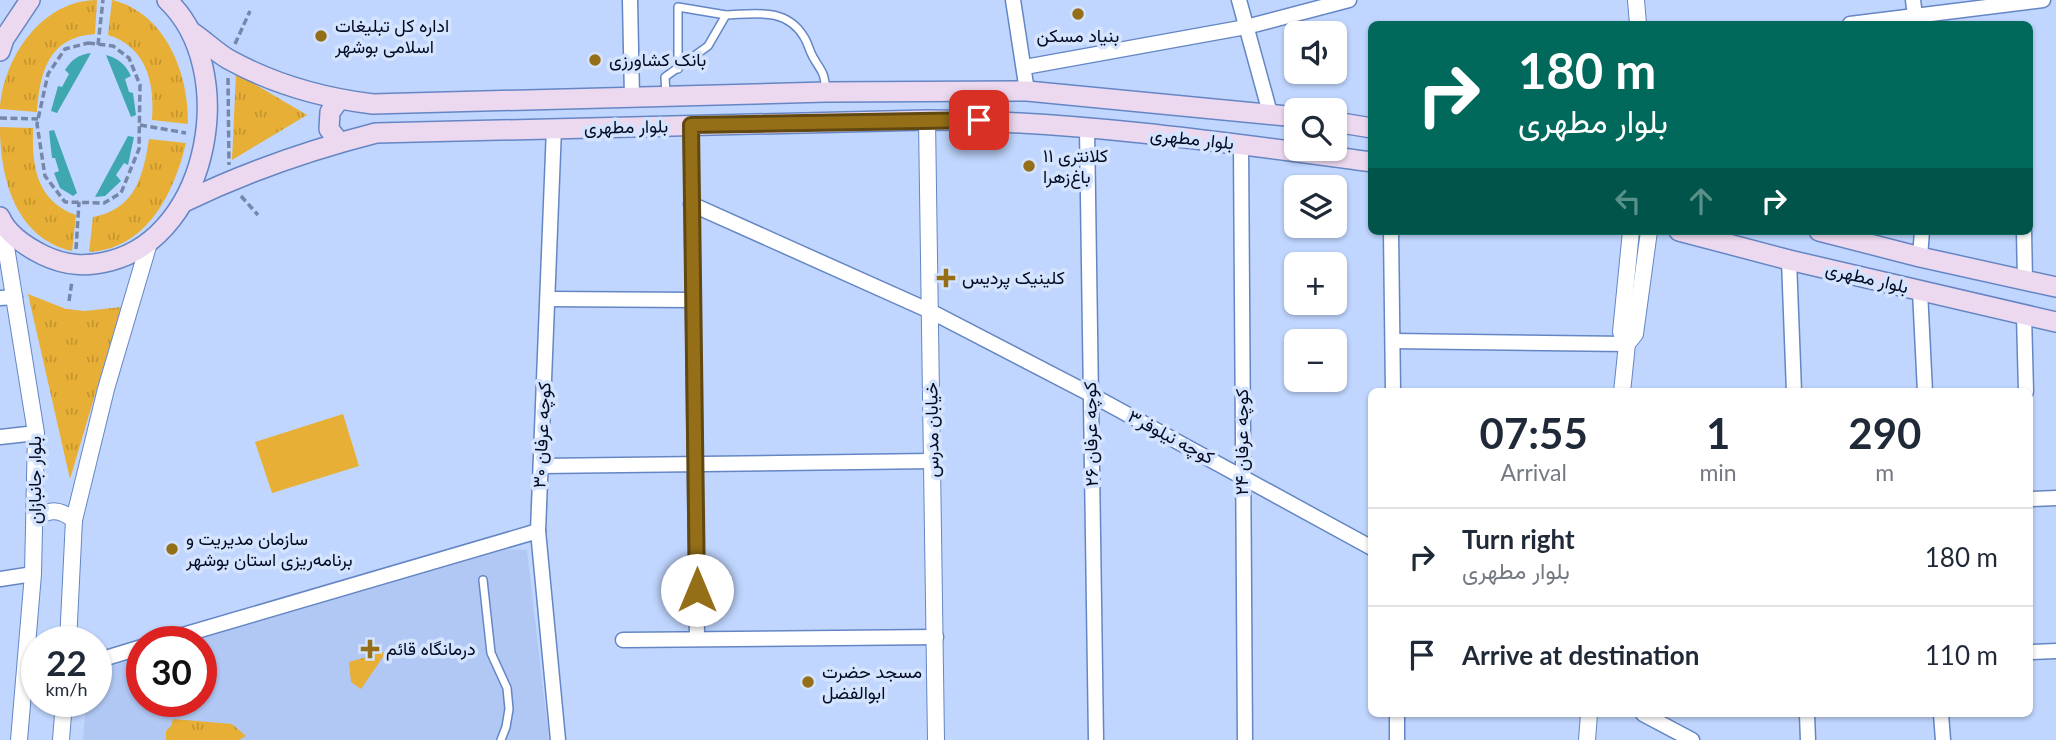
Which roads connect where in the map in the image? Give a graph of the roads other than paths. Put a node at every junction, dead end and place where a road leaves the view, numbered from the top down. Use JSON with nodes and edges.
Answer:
{"nodes":[{"id":1,"x":30,"y":0,"type":"edge"},
{"id":2,"x":631,"y":0,"type":"edge"},
{"id":3,"x":1013,"y":0,"type":"edge"},
{"id":4,"x":1239,"y":0,"type":"edge"},
{"id":5,"x":1349,"y":0,"type":"edge"},
{"id":6,"x":1636,"y":0,"type":"edge"},
{"id":7,"x":1913,"y":0,"type":"edge"},
{"id":8,"x":2043,"y":0,"type":"edge"},
{"id":9,"x":169,"y":1,"type":"edge"},
{"id":10,"x":726,"y":15,"type":"junction"},
{"id":11,"x":1638,"y":21,"type":"edge"},
{"id":12,"x":1916,"y":21,"type":"edge"},
{"id":13,"x":1246,"y":27,"type":"junction"},
{"id":14,"x":193,"y":33,"type":"junction"},
{"id":15,"x":1,"y":44,"type":"edge"},
{"id":16,"x":1025,"y":67,"type":"junction"},
{"id":17,"x":678,"y":69,"type":"junction"},
{"id":18,"x":1027,"y":91,"type":"junction"},
{"id":19,"x":826,"y":92,"type":"junction"},
{"id":20,"x":666,"y":96,"type":"junction"},
{"id":21,"x":632,"y":97,"type":"junction"},
{"id":22,"x":339,"y":100,"type":"junction"},
{"id":23,"x":1270,"y":113,"type":"junction"},
{"id":24,"x":1284,"y":115,"type":"edge"},
{"id":25,"x":927,"y":120,"type":"junction"},
{"id":26,"x":1347,"y":124,"type":"edge"},
{"id":27,"x":691,"y":125,"type":"junction"},
{"id":28,"x":1368,"y":127,"type":"edge"},
{"id":29,"x":554,"y":128,"type":"junction"},
{"id":30,"x":1087,"y":128,"type":"junction"},
{"id":31,"x":339,"y":142,"type":"junction"},
{"id":32,"x":1241,"y":145,"type":"junction"},
{"id":33,"x":1368,"y":161,"type":"edge"},
{"id":34,"x":184,"y":202,"type":"junction"},
{"id":35,"x":691,"y":204,"type":"junction"},
{"id":36,"x":1,"y":220,"type":"edge"},
{"id":37,"x":1391,"y":235,"type":"edge"},
{"id":38,"x":1631,"y":235,"type":"edge"},
{"id":39,"x":1648,"y":235,"type":"edge"},
{"id":40,"x":1694,"y":235,"type":"edge"},
{"id":41,"x":1835,"y":235,"type":"edge"},
{"id":42,"x":1922,"y":235,"type":"edge"},
{"id":43,"x":2024,"y":235,"type":"edge"},
{"id":44,"x":149,"y":243,"type":"junction"},
{"id":45,"x":1920,"y":257,"type":"junction"},
{"id":46,"x":1789,"y":260,"type":"junction"},
{"id":47,"x":2025,"y":281,"type":"junction"},
{"id":48,"x":2056,"y":287,"type":"edge"},
{"id":49,"x":1920,"y":290,"type":"junction"},
{"id":50,"x":7,"y":297,"type":"edge"},
{"id":51,"x":548,"y":299,"type":"junction"},
{"id":52,"x":693,"y":300,"type":"junction"},
{"id":53,"x":930,"y":312,"type":"junction"},
{"id":54,"x":2024,"y":315,"type":"junction"},
{"id":55,"x":2056,"y":322,"type":"edge"},
{"id":56,"x":1393,"y":341,"type":"junction"},
{"id":57,"x":1627,"y":344,"type":"junction"},
{"id":58,"x":1393,"y":388,"type":"edge"},
{"id":59,"x":1622,"y":388,"type":"edge"},
{"id":60,"x":1794,"y":388,"type":"edge"},
{"id":61,"x":1925,"y":388,"type":"edge"},
{"id":62,"x":2026,"y":388,"type":"edge"},
{"id":63,"x":1090,"y":394,"type":"junction"},
{"id":64,"x":36,"y":433,"type":"junction"},
{"id":65,"x":0,"y":436,"type":"edge"},
{"id":66,"x":932,"y":461,"type":"junction"},
{"id":67,"x":697,"y":465,"type":"junction"},
{"id":68,"x":541,"y":466,"type":"junction"},
{"id":69,"x":1242,"y":475,"type":"junction"},
{"id":70,"x":2056,"y":498,"type":"edge"},
{"id":71,"x":2033,"y":499,"type":"edge"},
{"id":72,"x":36,"y":517,"type":"junction"},
{"id":73,"x":74,"y":520,"type":"junction"},
{"id":74,"x":538,"y":531,"type":"junction"},
{"id":75,"x":1368,"y":546,"type":"edge"},
{"id":76,"x":33,"y":574,"type":"junction"},
{"id":77,"x":0,"y":579,"type":"edge"},
{"id":78,"x":483,"y":580,"type":"dead end"},
{"id":79,"x":69,"y":626,"type":"edge"},
{"id":80,"x":214,"y":626,"type":"edge"},
{"id":81,"x":936,"y":637,"type":"junction"},
{"id":82,"x":697,"y":639,"type":"junction"},
{"id":83,"x":624,"y":640,"type":"dead end"},
{"id":84,"x":2056,"y":651,"type":"edge"},
{"id":85,"x":2033,"y":652,"type":"edge"},
{"id":86,"x":63,"y":717,"type":"edge"},
{"id":87,"x":1397,"y":717,"type":"edge"},
{"id":88,"x":1589,"y":717,"type":"edge"},
{"id":89,"x":1649,"y":717,"type":"edge"},
{"id":90,"x":1807,"y":717,"type":"edge"},
{"id":91,"x":1941,"y":717,"type":"edge"},
{"id":92,"x":18,"y":740,"type":"edge"},
{"id":93,"x":61,"y":740,"type":"edge"},
{"id":94,"x":501,"y":740,"type":"edge"},
{"id":95,"x":558,"y":740,"type":"edge"},
{"id":96,"x":936,"y":740,"type":"edge"},
{"id":97,"x":1096,"y":740,"type":"edge"},
{"id":98,"x":1245,"y":740,"type":"edge"},
{"id":99,"x":1397,"y":740,"type":"edge"},
{"id":100,"x":1587,"y":740,"type":"edge"},
{"id":101,"x":1692,"y":740,"type":"edge"},
{"id":102,"x":1808,"y":740,"type":"edge"},
{"id":103,"x":1942,"y":740,"type":"edge"}],
"edges":[{"from":1,"to":15,"type":"main road"},
{"from":2,"to":21,"type":"street"},
{"from":3,"to":16,"type":"street"},
{"from":4,"to":13,"type":"street"},
{"from":5,"to":13,"type":"street"},
{"from":6,"to":11,"type":"street"},
{"from":7,"to":12,"type":"street"},
{"from":8,"to":12,"type":"street"},
{"from":9,"to":14,"type":"main road"},
{"from":10,"to":17,"type":"lane"},
{"from":10,"to":17,"type":"lane"},
{"from":10,"to":19,"type":"lane"},
{"from":13,"to":16,"type":"street"},
{"from":13,"to":23,"type":"street"},
{"from":14,"to":22,"type":"main road","name":"بلوار مطهری"},
{"from":14,"to":34,"type":"main road"},
{"from":16,"to":18,"type":"street"},
{"from":17,"to":20,"type":"lane"},
{"from":18,"to":19,"type":"main road","name":"بلوار مطهری"},
{"from":18,"to":23,"type":"main road","name":"بلوار مطهری"},
{"from":19,"to":20,"type":"main road","name":"بلوار مطهری"},
{"from":20,"to":21,"type":"main road","name":"بلوار مطهری"},
{"from":21,"to":22,"type":"main road","name":"بلوار مطهری"},
{"from":22,"to":31,"type":"main road"},
{"from":23,"to":24,"type":"main road","name":"بلوار مطهری"},
{"from":25,"to":27,"type":"main road","name":"بلوار مطهری"},
{"from":25,"to":30,"type":"main road","name":"بلوار مطهری"},
{"from":25,"to":53,"type":"street","name":"خیابان مدرس"},
{"from":26,"to":28,"type":"main road"},
{"from":27,"to":29,"type":"main road","name":"بلوار مطهری"},
{"from":27,"to":35,"type":"street"},
{"from":29,"to":31,"type":"main road","name":"بلوار مطهری"},
{"from":29,"to":51,"type":"street","name":"کوچه عرفان ۳۰"},
{"from":30,"to":32,"type":"main road","name":"بلوار مطهری"},
{"from":30,"to":63,"type":"street","name":"کوچه عرفان ۲۶"},
{"from":31,"to":34,"type":"main road","name":"بلوار مطهری"},
{"from":32,"to":33,"type":"main road","name":"بلوار مطهری"},
{"from":32,"to":69,"type":"street","name":"کوچه عرفان ۲۴"},
{"from":34,"to":44,"type":"main road"},
{"from":35,"to":52,"type":"street"},
{"from":35,"to":53,"type":"street","name":"کوچه نیلوفر۳"},
{"from":36,"to":44,"type":"main road"},
{"from":36,"to":50,"type":"street","name":"بلوار جانبازان"},
{"from":37,"to":56,"type":"street"},
{"from":38,"to":57,"type":"street"},
{"from":39,"to":57,"type":"street"},
{"from":40,"to":46,"type":"main road","name":"بلوار مطهری"},
{"from":41,"to":45,"type":"main road","name":"بلوار مطهری"},
{"from":42,"to":45,"type":"street"},
{"from":43,"to":47,"type":"street"},
{"from":44,"to":73,"type":"street"},
{"from":45,"to":47,"type":"main road","name":"بلوار مطهری"},
{"from":46,"to":49,"type":"main road","name":"بلوار مطهری"},
{"from":46,"to":60,"type":"street"},
{"from":47,"to":48,"type":"main road","name":"بلوار مطهری"},
{"from":49,"to":54,"type":"main road","name":"بلوار مطهری"},
{"from":49,"to":61,"type":"street"},
{"from":50,"to":64,"type":"street","name":"بلوار جانبازان"},
{"from":51,"to":52,"type":"street"},
{"from":51,"to":68,"type":"street","name":"کوچه عرفان ۳۰"},
{"from":52,"to":67,"type":"street"},
{"from":53,"to":63,"type":"street","name":"کوچه نیلوفر۳"},
{"from":53,"to":66,"type":"street","name":"خیابان مدرس"},
{"from":54,"to":55,"type":"main road","name":"بلوار مطهری"},
{"from":54,"to":62,"type":"street"},
{"from":56,"to":57,"type":"street"},
{"from":56,"to":58,"type":"street"},
{"from":57,"to":59,"type":"street"},
{"from":63,"to":69,"type":"street","name":"کوچه نیلوفر۳"},
{"from":63,"to":97,"type":"street","name":"کوچه عرفان ۲۶"},
{"from":64,"to":65,"type":"street"},
{"from":64,"to":72,"type":"street","name":"بلوار جانبازان"},
{"from":66,"to":67,"type":"street"},
{"from":66,"to":81,"type":"street","name":"خیابان مدرس"},
{"from":67,"to":68,"type":"street"},
{"from":67,"to":82,"type":"street"},
{"from":68,"to":74,"type":"street","name":"کوچه عرفان ۳۰"},
{"from":69,"to":75,"type":"street","name":"کوچه نیلوفر۳"},
{"from":69,"to":98,"type":"street","name":"کوچه عرفان ۲۴"},
{"from":70,"to":71,"type":"street"},
{"from":72,"to":73,"type":"street"},
{"from":72,"to":76,"type":"street","name":"بلوار جانبازان"},
{"from":73,"to":79,"type":"street"},
{"from":74,"to":80,"type":"street"},
{"from":74,"to":95,"type":"street","name":"کوچه عرفان ۳۰"},
{"from":76,"to":77,"type":"street"},
{"from":76,"to":92,"type":"street","name":"بلوار جانبازان"},
{"from":78,"to":94,"type":"lane"},
{"from":81,"to":82,"type":"street"},
{"from":81,"to":96,"type":"street","name":"خیابان مدرس"},
{"from":82,"to":83,"type":"street"},
{"from":84,"to":85,"type":"street"},
{"from":86,"to":93,"type":"street"},
{"from":87,"to":99,"type":"street"},
{"from":88,"to":100,"type":"street"},
{"from":89,"to":101,"type":"street"},
{"from":90,"to":102,"type":"street"},
{"from":91,"to":103,"type":"street"}]}
